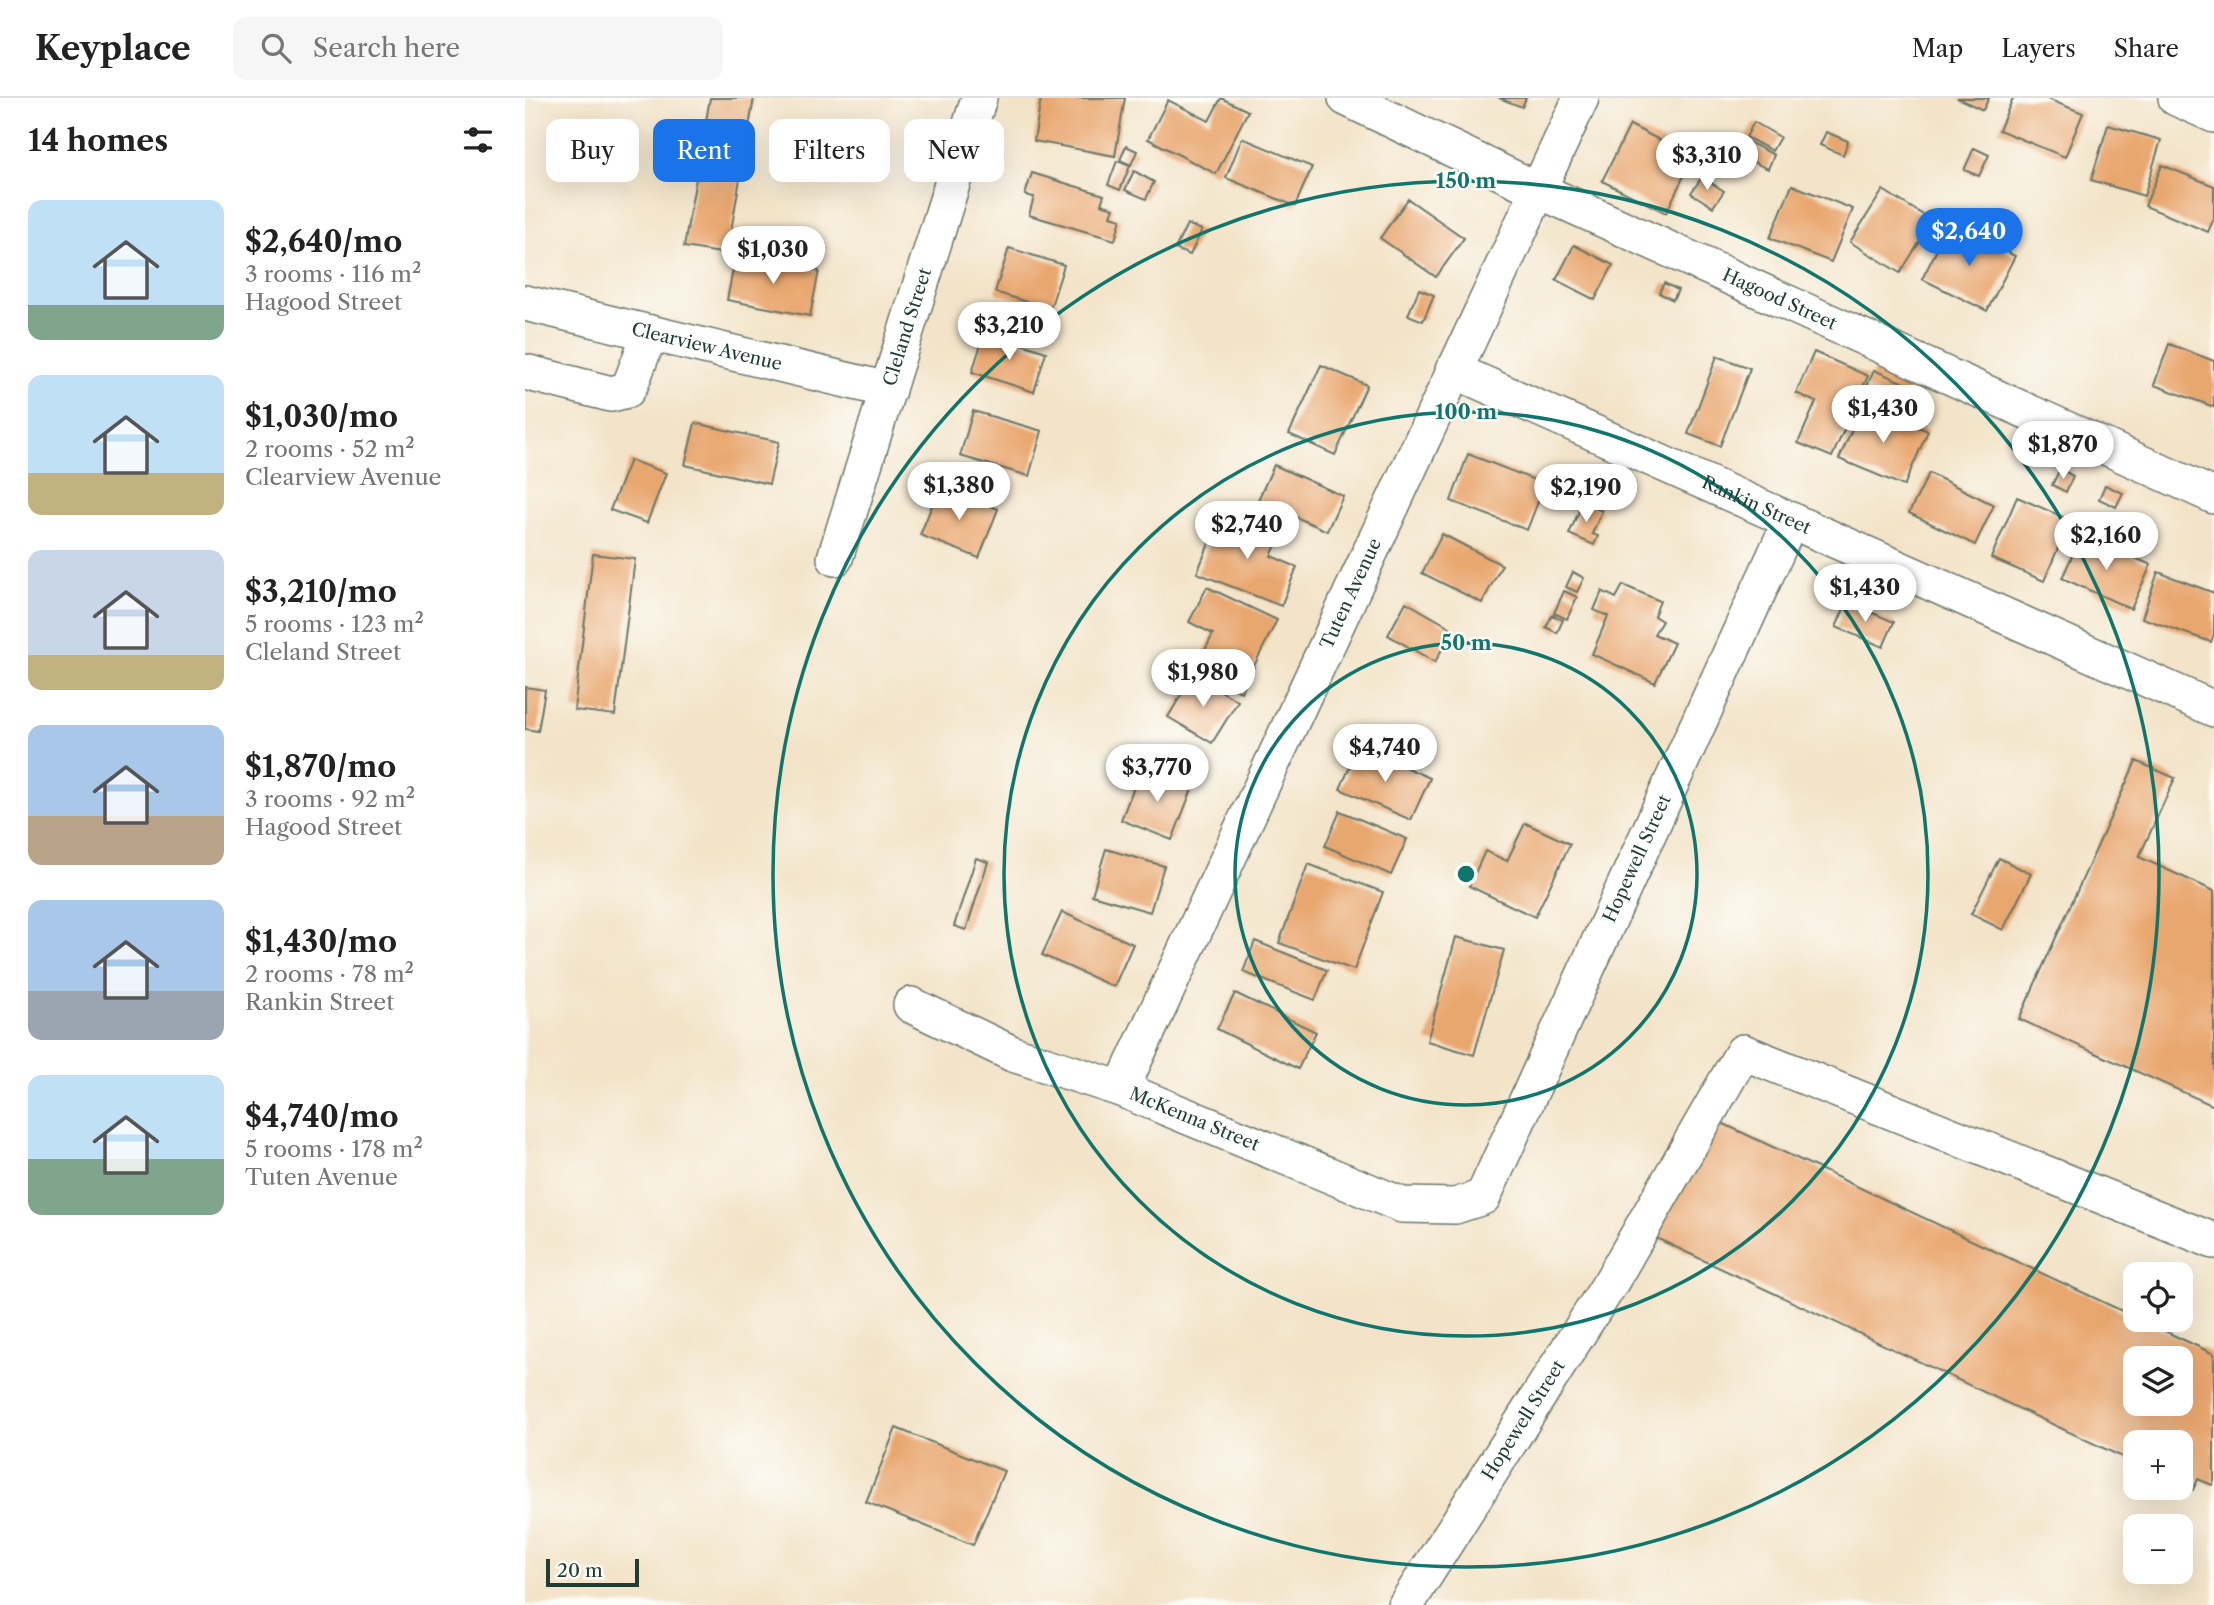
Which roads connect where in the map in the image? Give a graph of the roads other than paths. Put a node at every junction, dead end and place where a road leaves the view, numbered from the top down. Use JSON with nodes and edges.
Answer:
{"nodes":[{"id":1,"x":979,"y":98,"type":"edge"},
{"id":2,"x":1346,"y":98,"type":"edge"},
{"id":3,"x":1581,"y":98,"type":"edge"},
{"id":4,"x":2176,"y":98,"type":"edge"},
{"id":5,"x":2214,"y":115,"type":"edge"},
{"id":6,"x":1538,"y":190,"type":"junction"},
{"id":7,"x":525,"y":303,"type":"edge"},
{"id":8,"x":650,"y":333,"type":"junction"},
{"id":9,"x":1454,"y":370,"type":"junction"},
{"id":10,"x":525,"y":372,"type":"edge"},
{"id":11,"x":888,"y":390,"type":"junction"},
{"id":12,"x":2214,"y":496,"type":"edge"},
{"id":13,"x":1791,"y":520,"type":"junction"},
{"id":14,"x":835,"y":558,"type":"dead end"},
{"id":15,"x":2214,"y":709,"type":"edge"},
{"id":16,"x":911,"y":1006,"type":"dead end"},
{"id":17,"x":1121,"y":1089,"type":"junction"},
{"id":18,"x":1483,"y":1197,"type":"joint"},
{"id":19,"x":2214,"y":1241,"type":"edge"},
{"id":20,"x":1406,"y":1605,"type":"edge"}],
"edges":[{"from":1,"to":11,"type":"street","name":"Cleland Street"},
{"from":2,"to":6,"type":"street","name":"Hagood Street"},
{"from":3,"to":6,"type":"street","name":"Tuten Avenue"},
{"from":4,"to":5,"type":"street"},
{"from":6,"to":9,"type":"street","name":"Tuten Avenue"},
{"from":6,"to":12,"type":"street","name":"Hagood Street"},
{"from":7,"to":8,"type":"street","name":"Clearview Avenue"},
{"from":8,"to":10,"type":"street"},
{"from":8,"to":11,"type":"street","name":"Clearview Avenue"},
{"from":9,"to":13,"type":"street","name":"Rankin Street"},
{"from":9,"to":17,"type":"street","name":"Tuten Avenue"},
{"from":11,"to":14,"type":"street","name":"Cleland Street"},
{"from":13,"to":15,"type":"street","name":"Rankin Street"},
{"from":13,"to":18,"type":"street","name":"Hopewell Street"},
{"from":16,"to":17,"type":"street","name":"McKenna Street"},
{"from":17,"to":18,"type":"street","name":"McKenna Street"},
{"from":19,"to":20,"type":"street","name":"Hopewell Street"}]}
